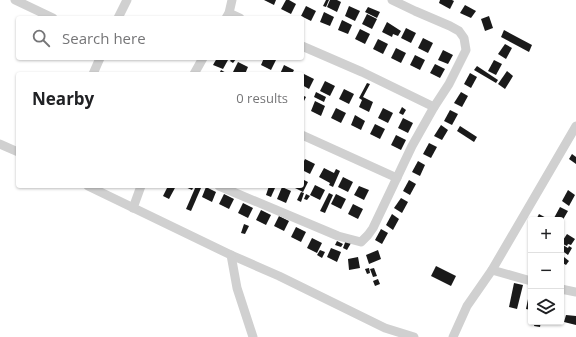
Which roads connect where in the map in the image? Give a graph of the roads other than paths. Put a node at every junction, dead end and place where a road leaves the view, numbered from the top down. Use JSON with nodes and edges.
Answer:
{"nodes":[{"id":1,"x":15,"y":0,"type":"edge"},
{"id":2,"x":127,"y":0,"type":"edge"},
{"id":3,"x":232,"y":0,"type":"edge"},
{"id":4,"x":392,"y":0,"type":"edge"},
{"id":5,"x":49,"y":16,"type":"edge"},
{"id":6,"x":119,"y":16,"type":"edge"},
{"id":7,"x":227,"y":16,"type":"edge"},
{"id":8,"x":304,"y":47,"type":"edge"},
{"id":9,"x":99,"y":60,"type":"edge"},
{"id":10,"x":202,"y":60,"type":"edge"},
{"id":11,"x":94,"y":72,"type":"edge"},
{"id":12,"x":195,"y":72,"type":"edge"},
{"id":13,"x":434,"y":107,"type":"junction"},
{"id":14,"x":576,"y":126,"type":"edge"},
{"id":15,"x":304,"y":136,"type":"edge"},
{"id":16,"x":0,"y":144,"type":"edge"},
{"id":17,"x":16,"y":151,"type":"edge"},
{"id":18,"x":397,"y":178,"type":"junction"},
{"id":19,"x":92,"y":188,"type":"edge"},
{"id":20,"x":141,"y":188,"type":"edge"},
{"id":21,"x":224,"y":188,"type":"edge"},
{"id":22,"x":133,"y":208,"type":"junction"},
{"id":23,"x":230,"y":255,"type":"junction"},
{"id":24,"x":492,"y":270,"type":"junction"},
{"id":25,"x":528,"y":280,"type":"edge"},
{"id":26,"x":564,"y":290,"type":"edge"},
{"id":27,"x":576,"y":292,"type":"edge"},
{"id":28,"x":253,"y":337,"type":"edge"},
{"id":29,"x":414,"y":337,"type":"edge"},
{"id":30,"x":453,"y":337,"type":"edge"}],
"edges":[{"from":1,"to":5,"type":"street"},
{"from":2,"to":6,"type":"street"},
{"from":3,"to":7,"type":"street"},
{"from":4,"to":13,"type":"street"},
{"from":8,"to":13,"type":"street"},
{"from":9,"to":11,"type":"street"},
{"from":10,"to":12,"type":"street"},
{"from":13,"to":18,"type":"street"},
{"from":14,"to":24,"type":"street"},
{"from":15,"to":18,"type":"street"},
{"from":16,"to":17,"type":"street"},
{"from":18,"to":21,"type":"street"},
{"from":19,"to":22,"type":"street"},
{"from":20,"to":22,"type":"street"},
{"from":22,"to":23,"type":"street"},
{"from":23,"to":28,"type":"street"},
{"from":23,"to":29,"type":"street"},
{"from":24,"to":25,"type":"street"},
{"from":24,"to":30,"type":"street"},
{"from":26,"to":27,"type":"street"}]}
